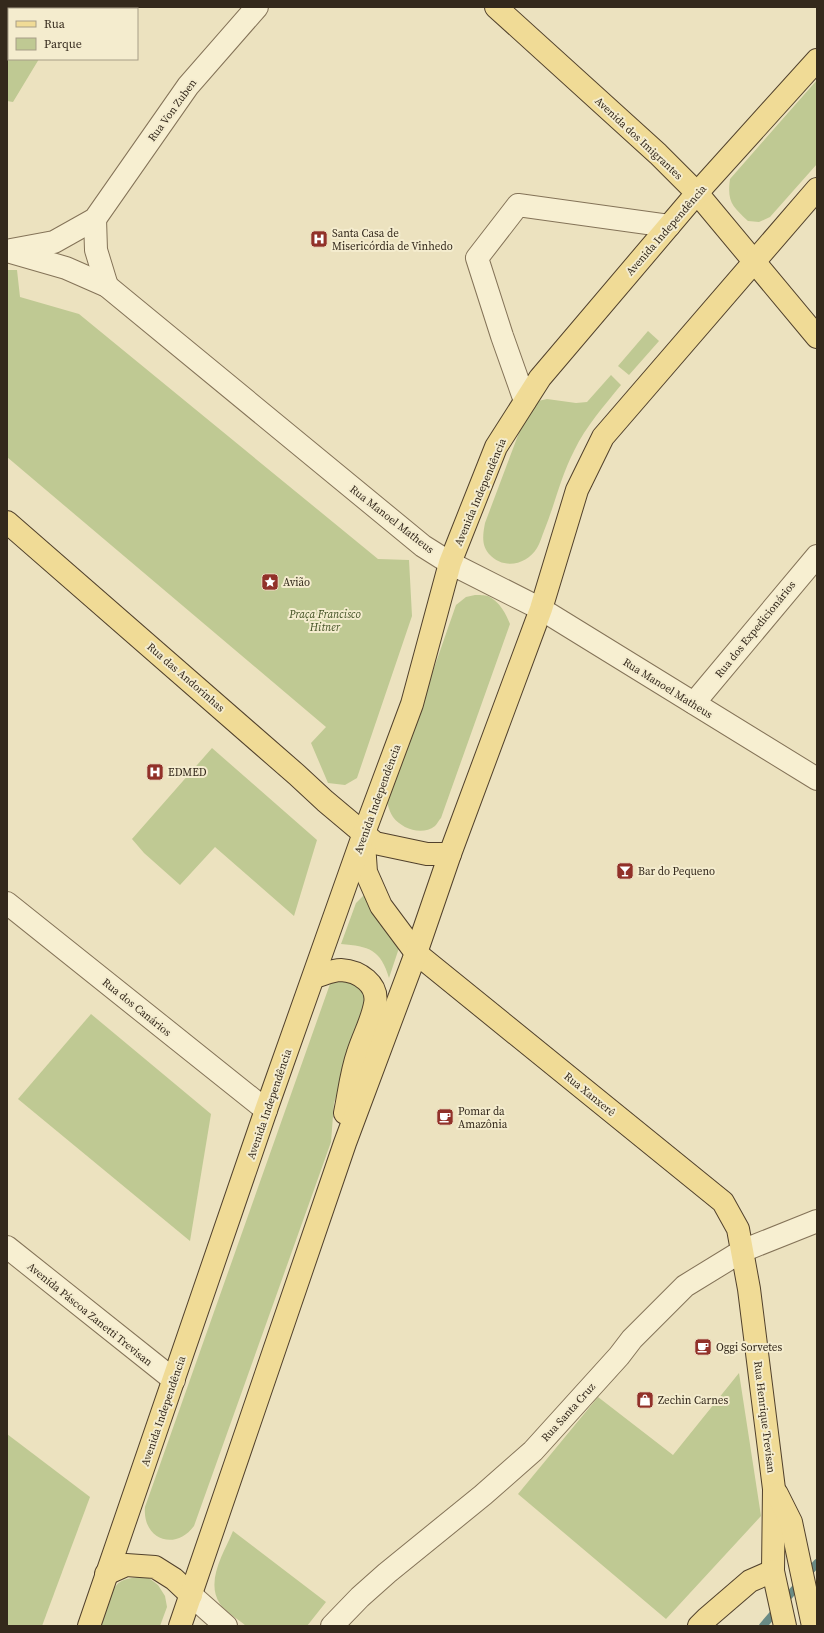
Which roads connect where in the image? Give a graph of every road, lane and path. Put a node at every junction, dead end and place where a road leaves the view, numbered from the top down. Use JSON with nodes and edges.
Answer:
{"nodes":[{"id":1,"x":256,"y":7,"type":"edge"},
{"id":2,"x":496,"y":7,"type":"edge"},
{"id":3,"x":817,"y":60,"type":"edge"},
{"id":4,"x":817,"y":189,"type":"edge"},
{"id":5,"x":697,"y":193,"type":"junction"},
{"id":6,"x":95,"y":219,"type":"junction"},
{"id":7,"x":669,"y":226,"type":"junction"},
{"id":8,"x":7,"y":250,"type":"edge"},
{"id":9,"x":754,"y":262,"type":"junction"},
{"id":10,"x":107,"y":286,"type":"junction"},
{"id":11,"x":817,"y":337,"type":"edge"},
{"id":12,"x":525,"y":401,"type":"junction"},
{"id":13,"x":7,"y":522,"type":"edge"},
{"id":14,"x":817,"y":556,"type":"edge"},
{"id":15,"x":450,"y":563,"type":"junction"},
{"id":16,"x":541,"y":609,"type":"junction"},
{"id":17,"x":694,"y":704,"type":"junction"},
{"id":18,"x":817,"y":779,"type":"edge"},
{"id":19,"x":364,"y":833,"type":"junction"},
{"id":20,"x":450,"y":854,"type":"junction"},
{"id":21,"x":7,"y":903,"type":"edge"},
{"id":22,"x":416,"y":954,"type":"junction"},
{"id":23,"x":314,"y":977,"type":"junction"},
{"id":24,"x":266,"y":1110,"type":"junction"},
{"id":25,"x":345,"y":1143,"type":"junction"},
{"id":26,"x":817,"y":1221,"type":"edge"},
{"id":27,"x":7,"y":1247,"type":"edge"},
{"id":28,"x":742,"y":1251,"type":"junction"},
{"id":29,"x":174,"y":1380,"type":"junction"},
{"id":30,"x":774,"y":1489,"type":"junction"},
{"id":31,"x":773,"y":1571,"type":"junction"},
{"id":32,"x":106,"y":1574,"type":"junction"},
{"id":33,"x":191,"y":1595,"type":"junction"},
{"id":34,"x":808,"y":1600,"type":"junction"},
{"id":35,"x":89,"y":1626,"type":"edge"},
{"id":36,"x":180,"y":1626,"type":"edge"},
{"id":37,"x":226,"y":1626,"type":"edge"},
{"id":38,"x":332,"y":1626,"type":"edge"},
{"id":39,"x":700,"y":1626,"type":"edge"},
{"id":40,"x":785,"y":1626,"type":"edge"},
{"id":41,"x":813,"y":1626,"type":"edge"}],
"edges":[{"from":1,"to":6,"type":"street","name":"Rua Von Zuben"},
{"from":2,"to":5,"type":"main road","name":"Avenida dos Imigrantes"},
{"from":3,"to":5,"type":"main road","name":"Avenida Independência"},
{"from":4,"to":9,"type":"main road"},
{"from":5,"to":7,"type":"main road","name":"Avenida Independência"},
{"from":5,"to":9,"type":"main road","name":"Avenida dos Imigrantes"},
{"from":6,"to":8,"type":"street","name":"Rua Von Zuben"},
{"from":6,"to":10,"type":"street"},
{"from":7,"to":12,"type":"main road","name":"Avenida Independência"},
{"from":7,"to":12,"type":"street"},
{"from":8,"to":10,"type":"street","name":"Rua Manoel Matheus"},
{"from":9,"to":11,"type":"main road","name":"Avenida dos Imigrantes"},
{"from":9,"to":16,"type":"main road"},
{"from":10,"to":15,"type":"street","name":"Rua Manoel Matheus"},
{"from":12,"to":15,"type":"main road","name":"Avenida Independência"},
{"from":13,"to":19,"type":"main road","name":"Rua das Andorinhas"},
{"from":14,"to":17,"type":"street","name":"Rua dos Expedicionários"},
{"from":15,"to":16,"type":"street","name":"Rua Manoel Matheus"},
{"from":15,"to":19,"type":"main road","name":"Avenida Independência"},
{"from":16,"to":17,"type":"street","name":"Rua Manoel Matheus"},
{"from":16,"to":20,"type":"main road"},
{"from":17,"to":18,"type":"street","name":"Rua Manoel Matheus"},
{"from":19,"to":20,"type":"main road","name":"Rua das Andorinhas"},
{"from":19,"to":22,"type":"main road","name":"Rua Xanxerê"},
{"from":19,"to":23,"type":"main road","name":"Avenida Independência"},
{"from":20,"to":22,"type":"main road"},
{"from":21,"to":24,"type":"street","name":"Rua dos Canários"},
{"from":22,"to":25,"type":"main road"},
{"from":22,"to":28,"type":"main road","name":"Rua Xanxerê"},
{"from":23,"to":24,"type":"main road","name":"Avenida Independência"},
{"from":23,"to":25,"type":"main road"},
{"from":24,"to":29,"type":"main road","name":"Avenida Independência"},
{"from":25,"to":33,"type":"main road"},
{"from":26,"to":28,"type":"street","name":"Rua Santa Cruz"},
{"from":27,"to":29,"type":"street","name":"Avenida Páscoa Zanetti Trevisan"},
{"from":28,"to":30,"type":"main road","name":"Rua Henrique Trevisan"},
{"from":28,"to":38,"type":"street","name":"Rua Santa Cruz"},
{"from":29,"to":32,"type":"main road","name":"Avenida Independência"},
{"from":30,"to":31,"type":"main road","name":"Rua Henrique Trevisan"},
{"from":30,"to":34,"type":"main road","name":"Rua Henrique Trevisan"},
{"from":31,"to":34,"type":"main road"},
{"from":31,"to":39,"type":"main road"},
{"from":31,"to":40,"type":"main road","name":"Rua Henrique Trevisan"},
{"from":32,"to":33,"type":"main road"},
{"from":32,"to":35,"type":"main road","name":"Avenida Independência"},
{"from":33,"to":36,"type":"main road"},
{"from":33,"to":37,"type":"street"},
{"from":34,"to":41,"type":"main road","name":"Rua Henrique Trevisan"}]}
